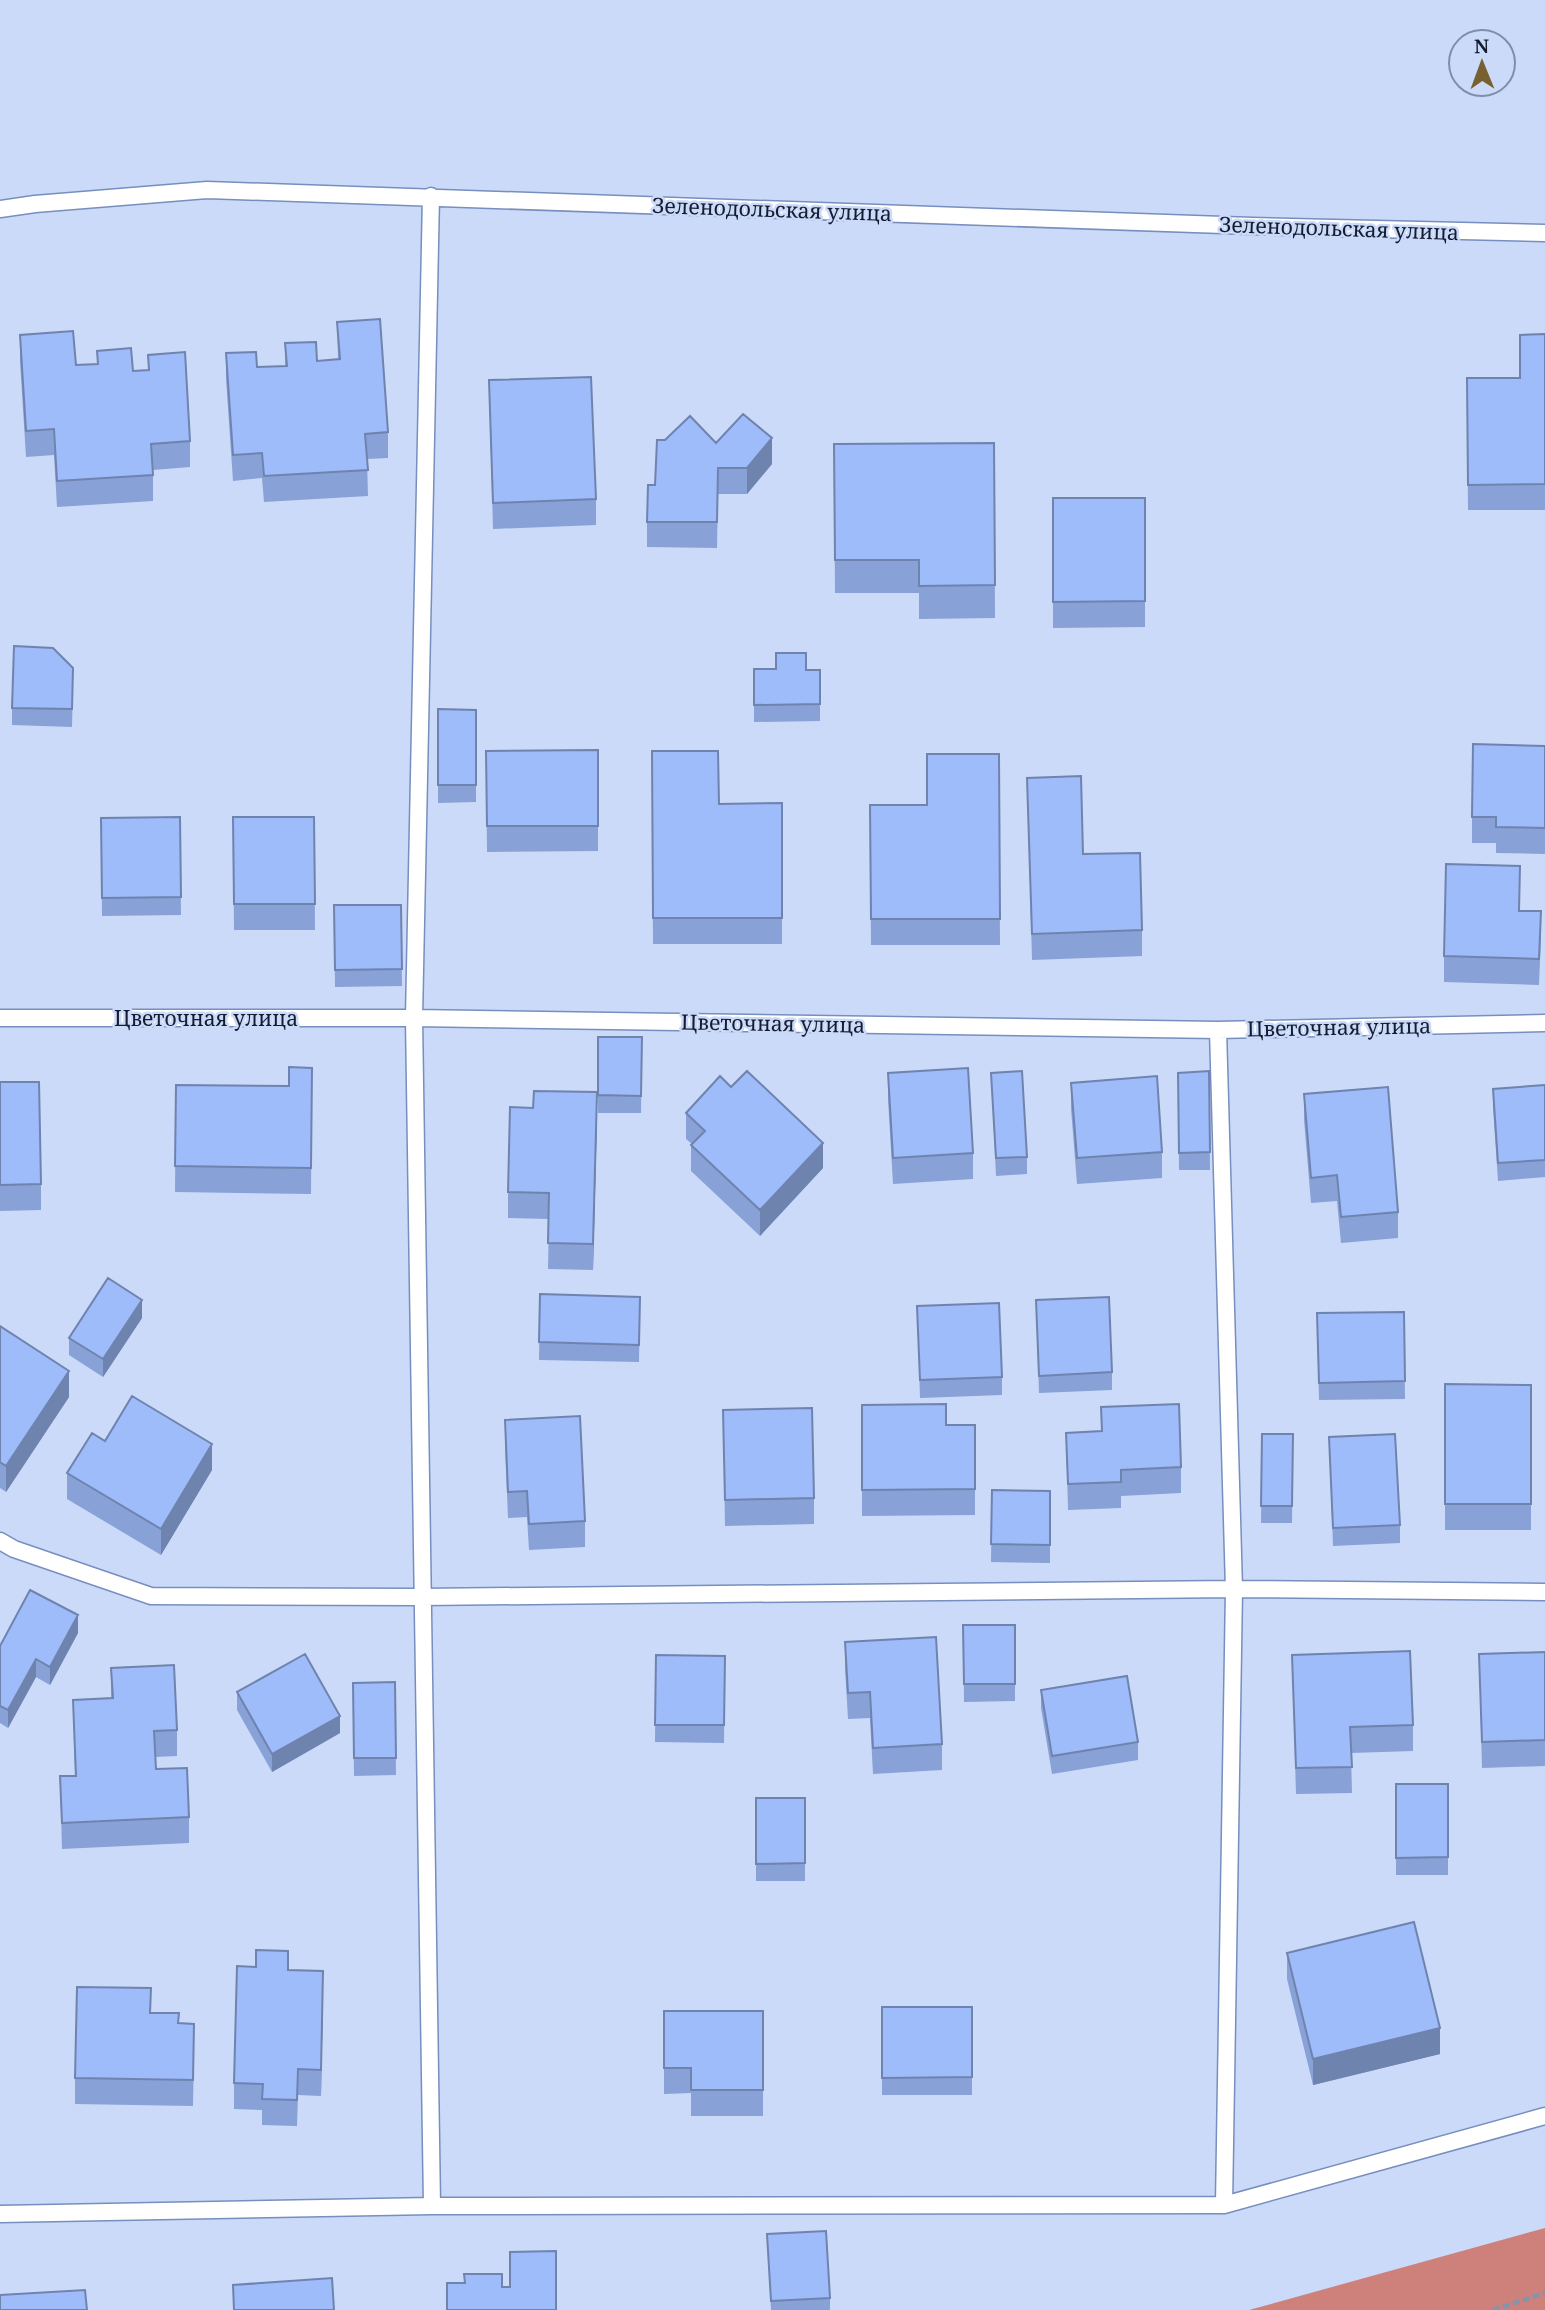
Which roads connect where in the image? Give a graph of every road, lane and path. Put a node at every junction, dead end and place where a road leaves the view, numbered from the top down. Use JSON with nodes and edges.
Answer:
{"nodes":[{"id":1,"x":430,"y":196,"type":"junction"},
{"id":2,"x":0,"y":209,"type":"edge"},
{"id":3,"x":1545,"y":233,"type":"edge"},
{"id":4,"x":0,"y":1018,"type":"edge"},
{"id":5,"x":414,"y":1018,"type":"junction"},
{"id":6,"x":1545,"y":1023,"type":"edge"},
{"id":7,"x":1218,"y":1030,"type":"junction"},
{"id":8,"x":0,"y":1541,"type":"edge"},
{"id":9,"x":1234,"y":1590,"type":"junction"},
{"id":10,"x":1545,"y":1592,"type":"edge"},
{"id":11,"x":421,"y":1597,"type":"junction"},
{"id":12,"x":1545,"y":2116,"type":"edge"},
{"id":13,"x":1224,"y":2205,"type":"junction"},
{"id":14,"x":432,"y":2206,"type":"junction"},
{"id":15,"x":0,"y":2214,"type":"edge"},
{"id":16,"x":1545,"y":2293,"type":"edge"},
{"id":17,"x":1493,"y":2310,"type":"edge"}],
"edges":[{"from":1,"to":2,"type":"lane","name":"Зеленодольская улица"},
{"from":1,"to":3,"type":"lane","name":"Зеленодольская улица"},
{"from":1,"to":5,"type":"lane"},
{"from":4,"to":5,"type":"lane","name":"Цветочная улица"},
{"from":5,"to":7,"type":"lane","name":"Цветочная улица"},
{"from":5,"to":11,"type":"lane"},
{"from":6,"to":7,"type":"lane","name":"Цветочная улица"},
{"from":7,"to":9,"type":"lane"},
{"from":8,"to":11,"type":"lane"},
{"from":9,"to":10,"type":"lane"},
{"from":9,"to":11,"type":"lane"},
{"from":9,"to":13,"type":"lane"},
{"from":11,"to":14,"type":"lane"},
{"from":12,"to":13,"type":"lane"},
{"from":13,"to":14,"type":"lane"},
{"from":14,"to":15,"type":"lane"},
{"from":16,"to":17,"type":"path"}]}
